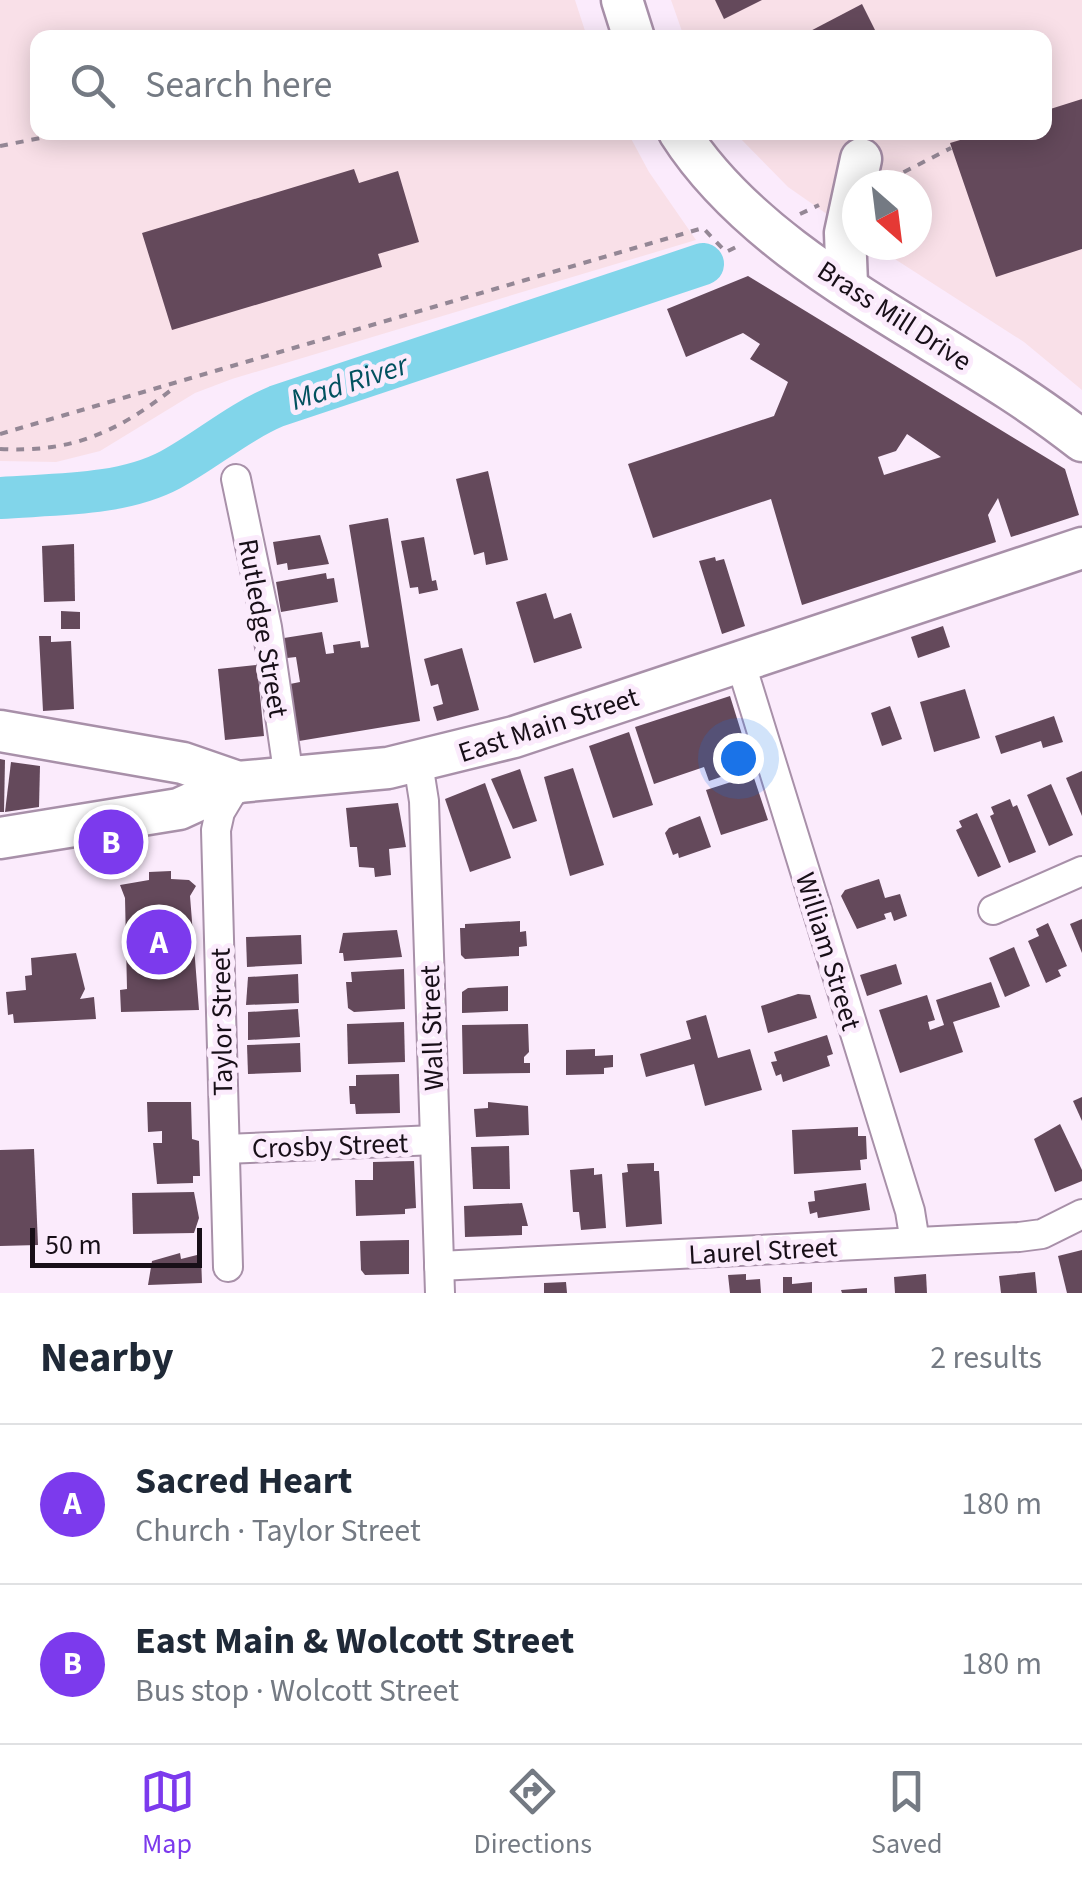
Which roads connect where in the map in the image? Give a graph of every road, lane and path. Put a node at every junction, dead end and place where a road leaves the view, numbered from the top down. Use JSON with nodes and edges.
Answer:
{"nodes":[{"id":1,"x":622,"y":0,"type":"edge"},
{"id":2,"x":631,"y":30,"type":"edge"},
{"id":3,"x":30,"y":140,"type":"edge"},
{"id":4,"x":684,"y":140,"type":"edge"},
{"id":5,"x":0,"y":146,"type":"edge"},
{"id":6,"x":952,"y":148,"type":"dead end"},
{"id":7,"x":870,"y":167,"type":"joint"},
{"id":8,"x":726,"y":252,"type":"dead end"},
{"id":9,"x":847,"y":284,"type":"junction"},
{"id":10,"x":179,"y":384,"type":"junction"},
{"id":11,"x":0,"y":434,"type":"edge"},
{"id":12,"x":1082,"y":441,"type":"edge"},
{"id":13,"x":0,"y":449,"type":"edge"},
{"id":14,"x":236,"y":479,"type":"dead end"},
{"id":15,"x":1082,"y":548,"type":"edge"},
{"id":16,"x":740,"y":661,"type":"junction"},
{"id":17,"x":0,"y":731,"type":"edge"},
{"id":18,"x":418,"y":763,"type":"junction"},
{"id":19,"x":289,"y":778,"type":"junction"},
{"id":20,"x":238,"y":782,"type":"junction"},
{"id":21,"x":0,"y":838,"type":"edge"},
{"id":22,"x":1082,"y":871,"type":"edge"},
{"id":23,"x":993,"y":910,"type":"dead end"},
{"id":24,"x":435,"y":1140,"type":"junction"},
{"id":25,"x":224,"y":1149,"type":"junction"},
{"id":26,"x":1082,"y":1214,"type":"edge"},
{"id":27,"x":914,"y":1242,"type":"junction"},
{"id":28,"x":228,"y":1267,"type":"dead end"},
{"id":29,"x":440,"y":1279,"type":"edge"}],
"edges":[{"from":1,"to":2,"type":"main road"},
{"from":3,"to":5,"type":"path"},
{"from":4,"to":9,"type":"main road","name":"Brass Mill Drive"},
{"from":6,"to":7,"type":"path"},
{"from":7,"to":9,"type":"main road"},
{"from":8,"to":10,"type":"path"},
{"from":9,"to":12,"type":"main road","name":"Brass Mill Drive"},
{"from":10,"to":11,"type":"path"},
{"from":10,"to":13,"type":"path"},
{"from":14,"to":19,"type":"street","name":"Rutledge Street"},
{"from":15,"to":16,"type":"main road","name":"East Main Street"},
{"from":16,"to":18,"type":"main road","name":"East Main Street"},
{"from":16,"to":27,"type":"street","name":"William Street"},
{"from":17,"to":20,"type":"main road","name":"East Main Street"},
{"from":18,"to":19,"type":"main road","name":"East Main Street"},
{"from":18,"to":24,"type":"street","name":"Wall Street"},
{"from":19,"to":20,"type":"main road","name":"East Main Street"},
{"from":20,"to":21,"type":"main road"},
{"from":20,"to":25,"type":"street","name":"Taylor Street"},
{"from":22,"to":23,"type":"street"},
{"from":24,"to":25,"type":"street","name":"Crosby Street"},
{"from":24,"to":29,"type":"street","name":"Wall Street"},
{"from":25,"to":28,"type":"street","name":"Taylor Street"},
{"from":26,"to":27,"type":"street","name":"Laurel Street"},
{"from":27,"to":29,"type":"street","name":"Laurel Street"}]}
